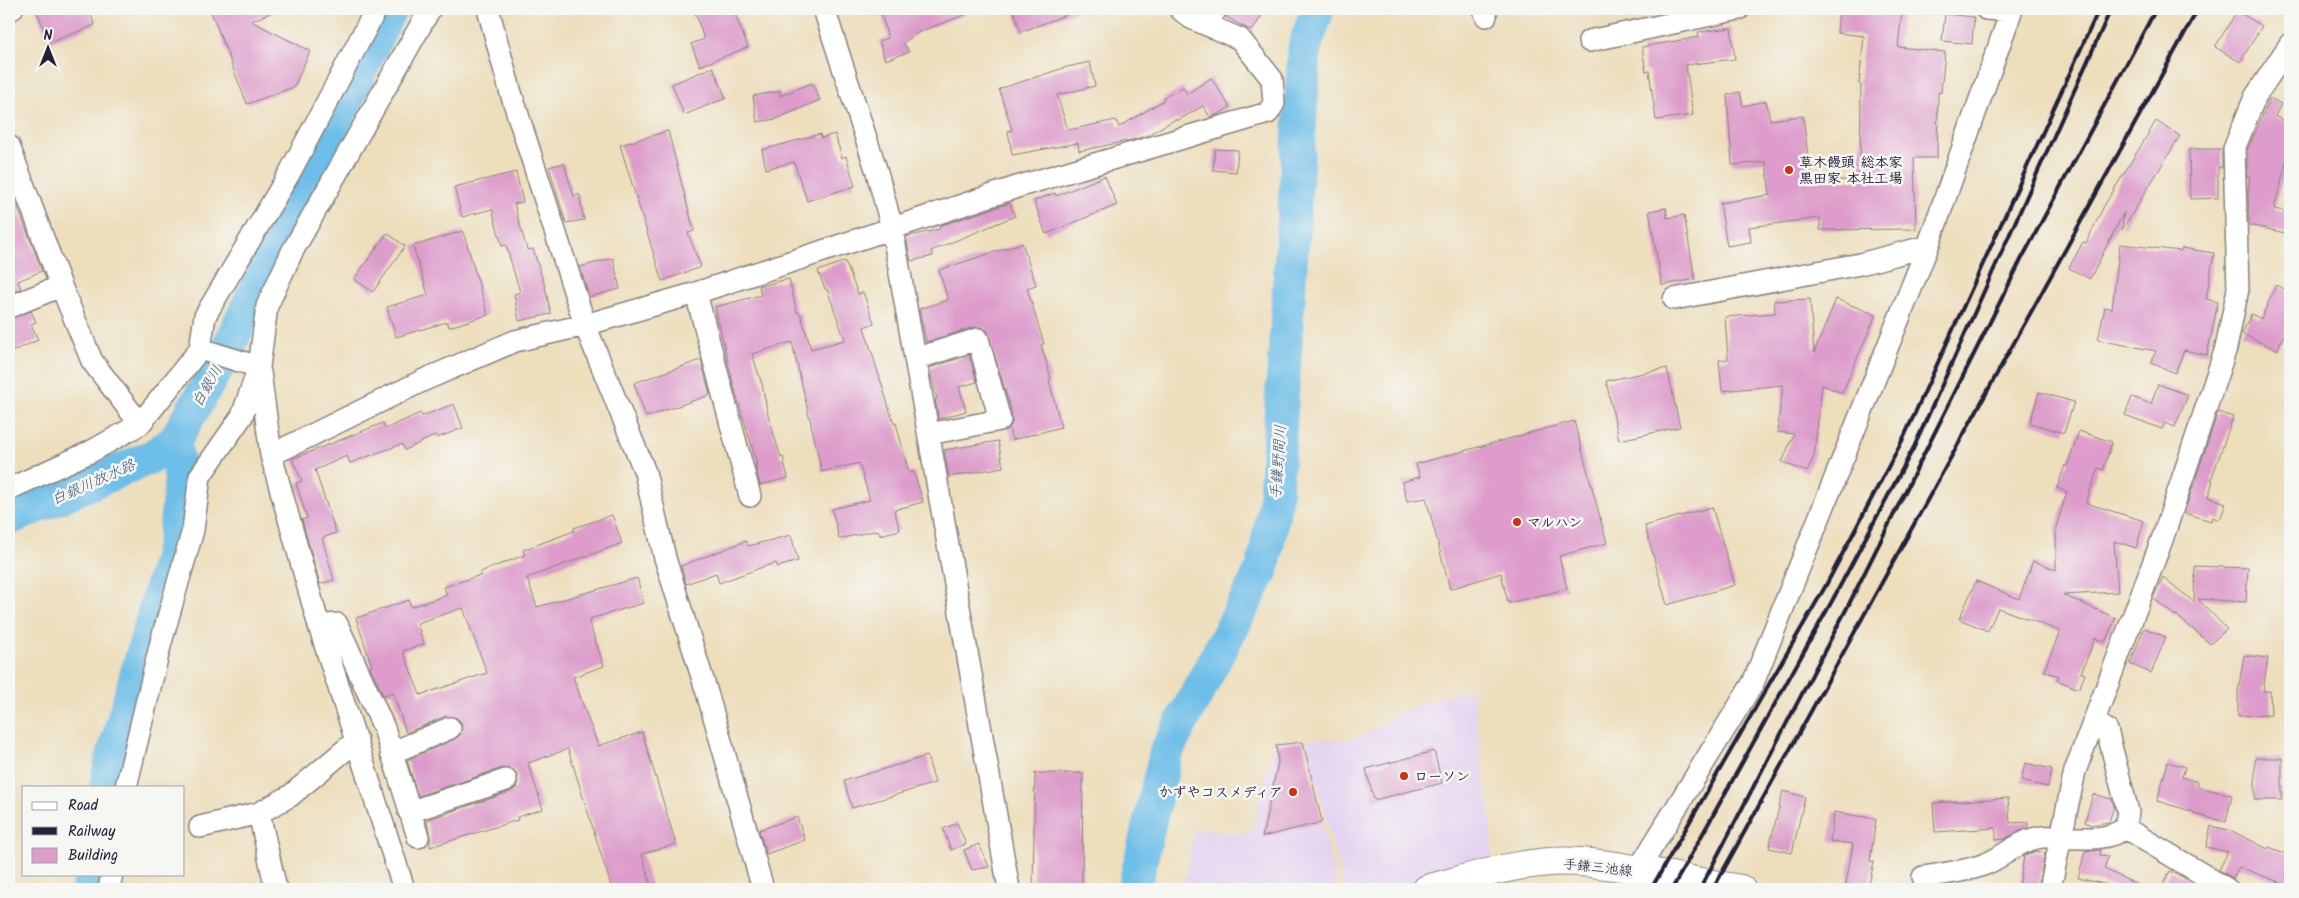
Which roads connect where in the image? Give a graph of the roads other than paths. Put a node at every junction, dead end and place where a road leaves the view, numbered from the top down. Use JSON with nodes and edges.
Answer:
{"nodes":[{"id":1,"x":373,"y":9,"type":"edge"},
{"id":2,"x":430,"y":9,"type":"edge"},
{"id":3,"x":488,"y":9,"type":"edge"},
{"id":4,"x":824,"y":9,"type":"edge"},
{"id":5,"x":1180,"y":9,"type":"edge"},
{"id":6,"x":1739,"y":9,"type":"edge"},
{"id":7,"x":1986,"y":9,"type":"edge"},
{"id":8,"x":2012,"y":10,"type":"edge"},
{"id":9,"x":1211,"y":17,"type":"edge"},
{"id":10,"x":1589,"y":41,"type":"dead end"},
{"id":11,"x":2290,"y":44,"type":"edge"},
{"id":12,"x":9,"y":146,"type":"edge"},
{"id":13,"x":17,"y":190,"type":"edge"},
{"id":14,"x":892,"y":228,"type":"junction"},
{"id":15,"x":1928,"y":246,"type":"junction"},
{"id":16,"x":61,"y":286,"type":"junction"},
{"id":17,"x":696,"y":293,"type":"junction"},
{"id":18,"x":1674,"y":299,"type":"dead end"},
{"id":19,"x":9,"y":307,"type":"edge"},
{"id":20,"x":585,"y":325,"type":"junction"},
{"id":21,"x":200,"y":349,"type":"junction"},
{"id":22,"x":915,"y":359,"type":"junction"},
{"id":23,"x":259,"y":367,"type":"junction"},
{"id":24,"x":140,"y":424,"type":"junction"},
{"id":25,"x":929,"y":434,"type":"junction"},
{"id":26,"x":271,"y":454,"type":"junction"},
{"id":27,"x":9,"y":489,"type":"edge"},
{"id":28,"x":750,"y":496,"type":"dead end"},
{"id":29,"x":319,"y":626,"type":"junction"},
{"id":30,"x":2094,"y":721,"type":"junction"},
{"id":31,"x":450,"y":728,"type":"dead end"},
{"id":32,"x":357,"y":740,"type":"junction"},
{"id":33,"x":391,"y":753,"type":"junction"},
{"id":34,"x":506,"y":780,"type":"dead end"},
{"id":35,"x":126,"y":786,"type":"edge"},
{"id":36,"x":402,"y":790,"type":"junction"},
{"id":37,"x":377,"y":800,"type":"junction"},
{"id":38,"x":409,"y":812,"type":"junction"},
{"id":39,"x":259,"y":813,"type":"junction"},
{"id":40,"x":200,"y":827,"type":"dead end"},
{"id":41,"x":2125,"y":828,"type":"junction"},
{"id":42,"x":418,"y":837,"type":"dead end"},
{"id":43,"x":2061,"y":838,"type":"junction"},
{"id":44,"x":1638,"y":870,"type":"junction"},
{"id":45,"x":112,"y":876,"type":"edge"},
{"id":46,"x":1923,"y":877,"type":"dead end"},
{"id":47,"x":1438,"y":888,"type":"edge"},
{"id":48,"x":109,"y":889,"type":"edge"},
{"id":49,"x":276,"y":889,"type":"edge"},
{"id":50,"x":404,"y":889,"type":"edge"},
{"id":51,"x":763,"y":889,"type":"edge"},
{"id":52,"x":1009,"y":889,"type":"edge"},
{"id":53,"x":1741,"y":889,"type":"edge"},
{"id":54,"x":2050,"y":889,"type":"edge"},
{"id":55,"x":2227,"y":889,"type":"edge"}],
"edges":[{"from":1,"to":21,"type":"street"},
{"from":2,"to":23,"type":"street"},
{"from":3,"to":20,"type":"street"},
{"from":4,"to":14,"type":"street"},
{"from":5,"to":9,"type":"street"},
{"from":6,"to":10,"type":"street"},
{"from":7,"to":8,"type":"street"},
{"from":8,"to":15,"type":"street"},
{"from":9,"to":14,"type":"street"},
{"from":11,"to":30,"type":"street"},
{"from":12,"to":13,"type":"street"},
{"from":13,"to":16,"type":"street"},
{"from":14,"to":17,"type":"street"},
{"from":14,"to":22,"type":"street"},
{"from":15,"to":18,"type":"street"},
{"from":15,"to":44,"type":"street"},
{"from":16,"to":19,"type":"street"},
{"from":16,"to":24,"type":"street"},
{"from":17,"to":20,"type":"street"},
{"from":17,"to":28,"type":"street"},
{"from":20,"to":26,"type":"street"},
{"from":20,"to":51,"type":"street"},
{"from":21,"to":23,"type":"street"},
{"from":21,"to":24,"type":"street"},
{"from":22,"to":25,"type":"street"},
{"from":22,"to":25,"type":"street"},
{"from":23,"to":26,"type":"street"},
{"from":23,"to":35,"type":"street"},
{"from":24,"to":27,"type":"street"},
{"from":25,"to":52,"type":"street"},
{"from":26,"to":29,"type":"street"},
{"from":29,"to":32,"type":"street"},
{"from":29,"to":33,"type":"street"},
{"from":30,"to":41,"type":"street"},
{"from":30,"to":43,"type":"street"},
{"from":31,"to":33,"type":"street"},
{"from":32,"to":37,"type":"street"},
{"from":32,"to":39,"type":"street"},
{"from":33,"to":36,"type":"street"},
{"from":34,"to":38,"type":"street"},
{"from":36,"to":37,"type":"street"},
{"from":36,"to":38,"type":"street"},
{"from":37,"to":50,"type":"street"},
{"from":38,"to":42,"type":"street"},
{"from":39,"to":40,"type":"street"},
{"from":39,"to":49,"type":"street"},
{"from":41,"to":43,"type":"street"},
{"from":41,"to":55,"type":"street"},
{"from":43,"to":46,"type":"street"},
{"from":43,"to":54,"type":"street"},
{"from":44,"to":47,"type":"main road","name":"手鎌三池線"},
{"from":44,"to":53,"type":"main road","name":"手鎌三池線"},
{"from":45,"to":48,"type":"street"}]}
